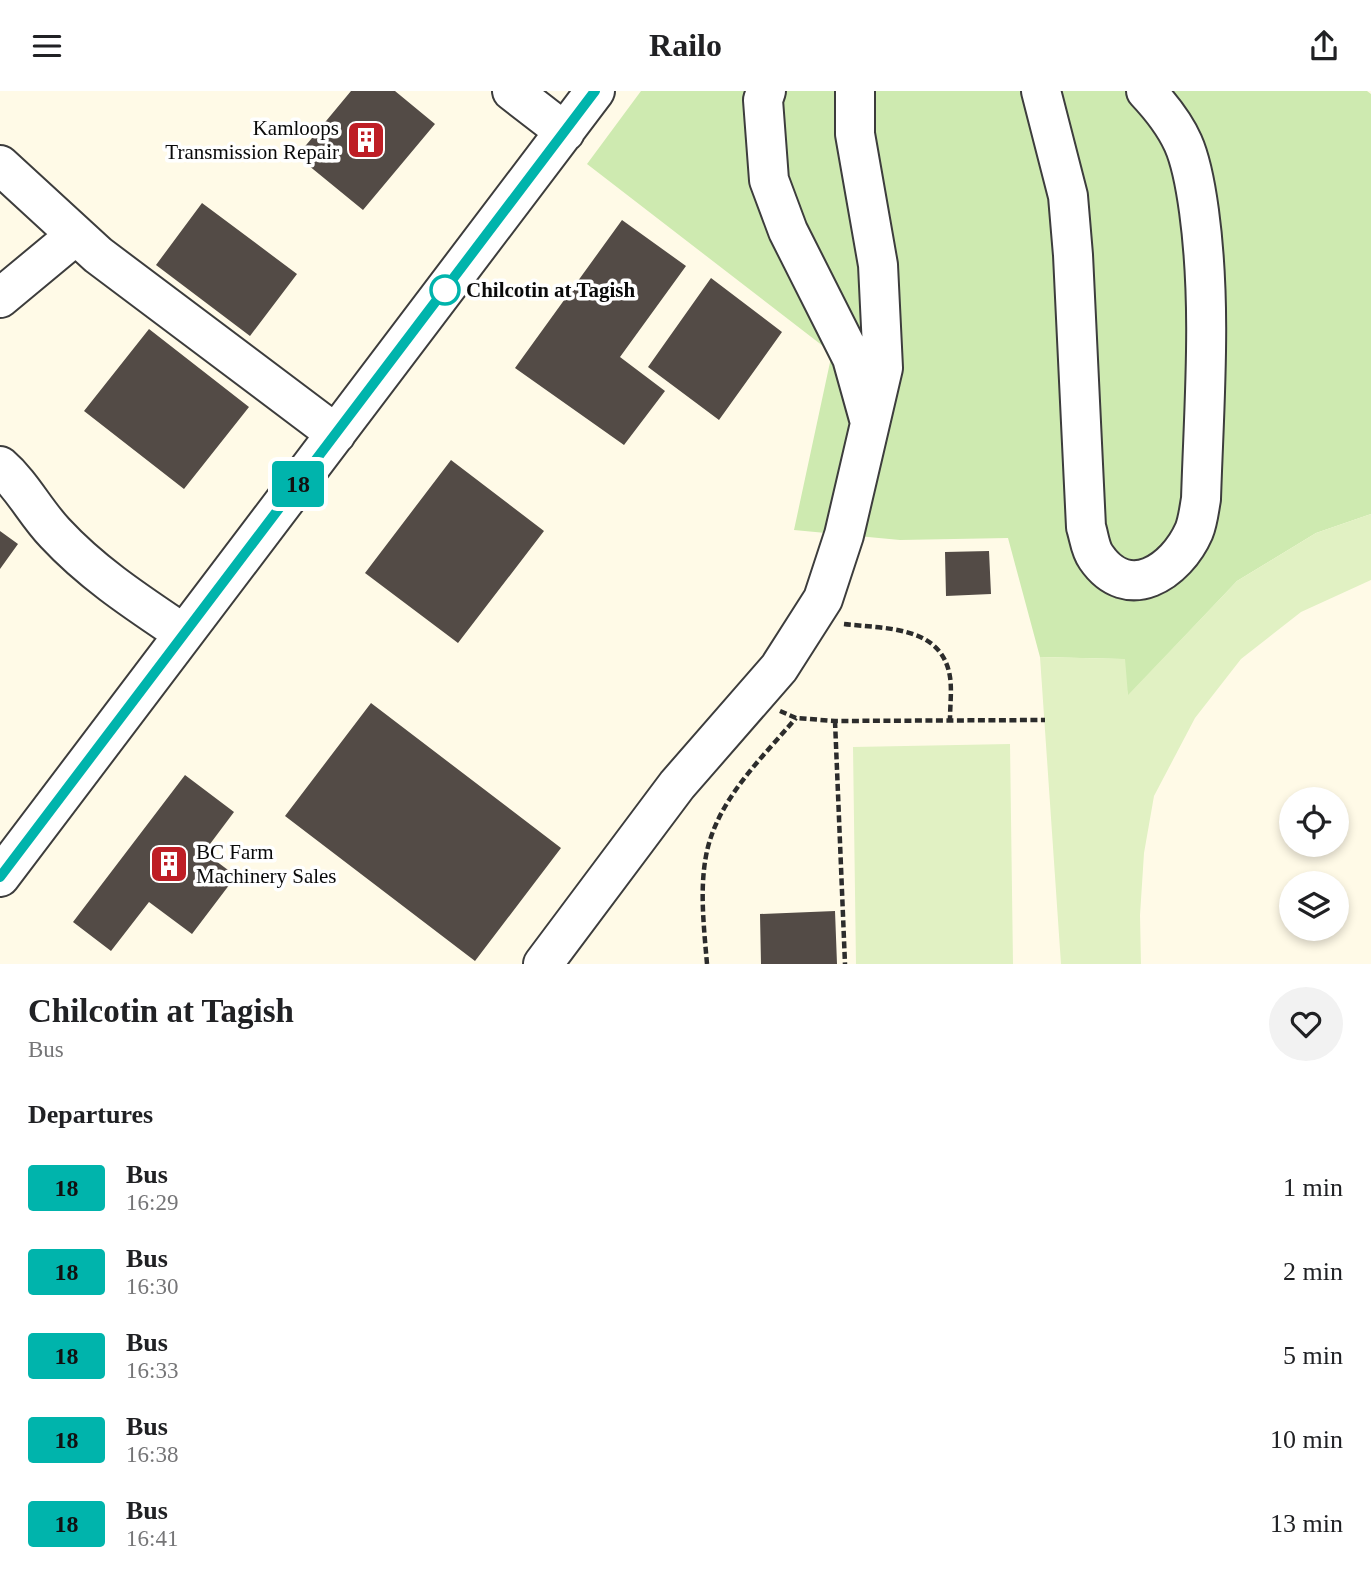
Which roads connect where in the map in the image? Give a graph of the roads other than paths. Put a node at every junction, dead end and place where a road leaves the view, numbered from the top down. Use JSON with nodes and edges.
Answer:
{"nodes":[{"id":1,"x":512,"y":91,"type":"edge"},
{"id":2,"x":595,"y":91,"type":"edge"},
{"id":3,"x":766,"y":91,"type":"edge"},
{"id":4,"x":855,"y":91,"type":"edge"},
{"id":5,"x":1041,"y":91,"type":"edge"},
{"id":6,"x":1146,"y":91,"type":"edge"},
{"id":7,"x":565,"y":132,"type":"junction"},
{"id":8,"x":0,"y":165,"type":"edge"},
{"id":9,"x":76,"y":235,"type":"junction"},
{"id":10,"x":0,"y":298,"type":"edge"},
{"id":11,"x":871,"y":425,"type":"junction"},
{"id":12,"x":335,"y":434,"type":"junction"},
{"id":13,"x":0,"y":466,"type":"edge"},
{"id":14,"x":184,"y":633,"type":"junction"},
{"id":15,"x":0,"y":877,"type":"edge"},
{"id":16,"x":544,"y":964,"type":"edge"}],
"edges":[{"from":1,"to":7,"type":"street"},
{"from":2,"to":7,"type":"street"},
{"from":3,"to":11,"type":"street"},
{"from":4,"to":11,"type":"street"},
{"from":5,"to":6,"type":"street"},
{"from":7,"to":12,"type":"street"},
{"from":8,"to":9,"type":"street"},
{"from":9,"to":10,"type":"street"},
{"from":9,"to":12,"type":"street"},
{"from":11,"to":16,"type":"street"},
{"from":12,"to":14,"type":"street"},
{"from":13,"to":14,"type":"street"},
{"from":14,"to":15,"type":"street"}]}
